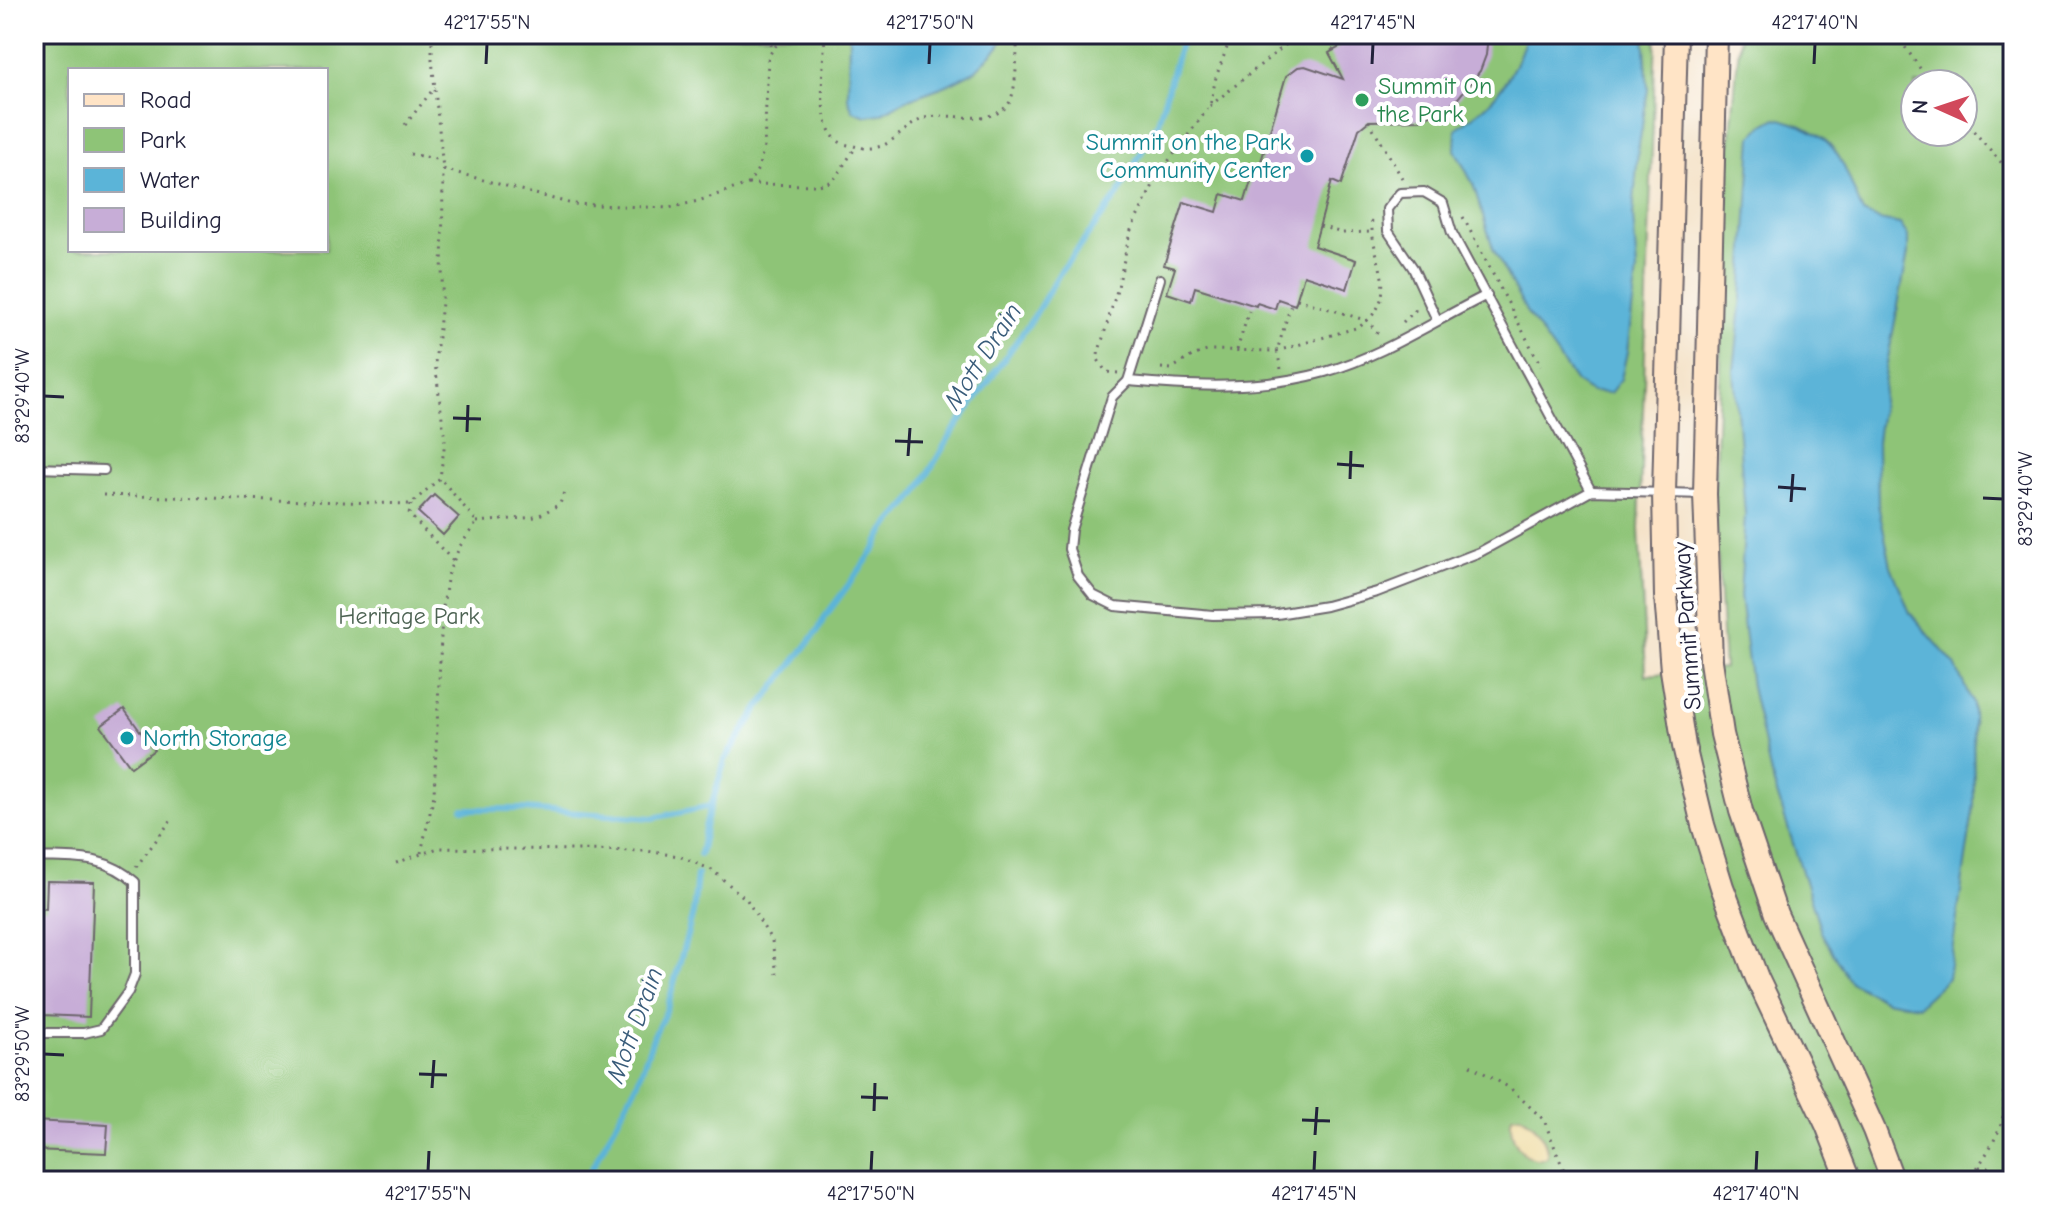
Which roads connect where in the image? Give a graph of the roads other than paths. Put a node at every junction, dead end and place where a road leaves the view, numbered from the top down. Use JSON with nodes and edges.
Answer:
{"nodes":[{"id":1,"x":1676,"y":34,"type":"edge"},
{"id":2,"x":1716,"y":34,"type":"edge"},
{"id":3,"x":1160,"y":279,"type":"dead end"},
{"id":4,"x":1487,"y":295,"type":"junction"},
{"id":5,"x":1437,"y":320,"type":"junction"},
{"id":6,"x":1128,"y":381,"type":"junction"},
{"id":7,"x":34,"y":468,"type":"edge"},
{"id":8,"x":104,"y":470,"type":"dead end"},
{"id":9,"x":1591,"y":491,"type":"junction"},
{"id":10,"x":1664,"y":493,"type":"junction"},
{"id":11,"x":1705,"y":494,"type":"junction"},
{"id":12,"x":34,"y":857,"type":"edge"},
{"id":13,"x":34,"y":1033,"type":"edge"},
{"id":14,"x":1849,"y":1181,"type":"edge"},
{"id":15,"x":1893,"y":1181,"type":"edge"}],
"edges":[{"from":1,"to":10,"type":"street","name":"Summit Parkway"},
{"from":2,"to":11,"type":"street","name":"Summit Parkway"},
{"from":3,"to":6,"type":"lane"},
{"from":4,"to":5,"type":"lane"},
{"from":4,"to":5,"type":"lane"},
{"from":4,"to":9,"type":"lane"},
{"from":5,"to":6,"type":"lane"},
{"from":6,"to":9,"type":"lane"},
{"from":7,"to":8,"type":"lane"},
{"from":9,"to":10,"type":"lane"},
{"from":10,"to":11,"type":"lane"},
{"from":10,"to":14,"type":"street","name":"Summit Parkway"},
{"from":11,"to":15,"type":"street","name":"Summit Parkway"},
{"from":12,"to":13,"type":"lane"}]}
